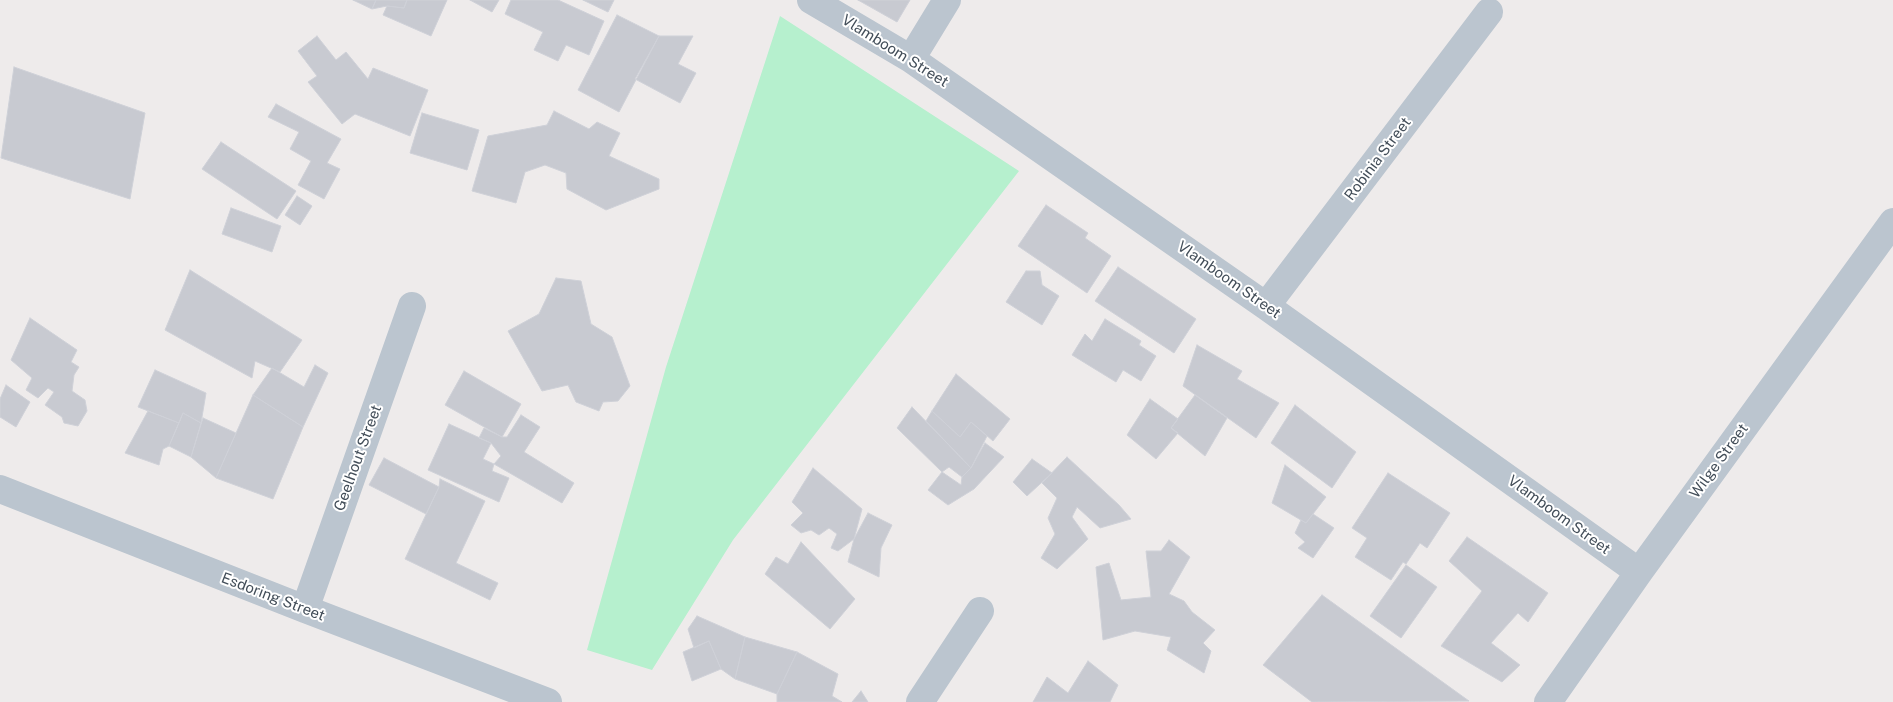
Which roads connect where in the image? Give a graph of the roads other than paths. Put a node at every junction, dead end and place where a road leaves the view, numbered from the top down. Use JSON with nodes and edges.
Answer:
{"nodes":[{"id":1,"x":811,"y":0,"type":"edge"},
{"id":2,"x":946,"y":0,"type":"edge"},
{"id":3,"x":1489,"y":12,"type":"dead end"},
{"id":4,"x":911,"y":59,"type":"junction"},
{"id":5,"x":1893,"y":222,"type":"edge"},
{"id":6,"x":412,"y":306,"type":"dead end"},
{"id":7,"x":1266,"y":306,"type":"junction"},
{"id":8,"x":0,"y":489,"type":"edge"},
{"id":9,"x":1639,"y":572,"type":"junction"},
{"id":10,"x":305,"y":609,"type":"junction"},
{"id":11,"x":980,"y":610,"type":"dead end"},
{"id":12,"x":548,"y":702,"type":"edge"},
{"id":13,"x":920,"y":702,"type":"edge"},
{"id":14,"x":1548,"y":702,"type":"edge"}],
"edges":[{"from":1,"to":4,"type":"street","name":"Vlamboom Street"},
{"from":2,"to":4,"type":"street"},
{"from":3,"to":7,"type":"street","name":"Robinia Street"},
{"from":4,"to":7,"type":"street","name":"Vlamboom Street"},
{"from":5,"to":9,"type":"street","name":"Wilge Street"},
{"from":6,"to":10,"type":"street","name":"Geelhout Street"},
{"from":7,"to":9,"type":"street","name":"Vlamboom Street"},
{"from":8,"to":10,"type":"street","name":"Esdoring Street"},
{"from":9,"to":14,"type":"street","name":"Wilge Street"},
{"from":10,"to":12,"type":"street","name":"Esdoring Street"},
{"from":11,"to":13,"type":"street"}]}
